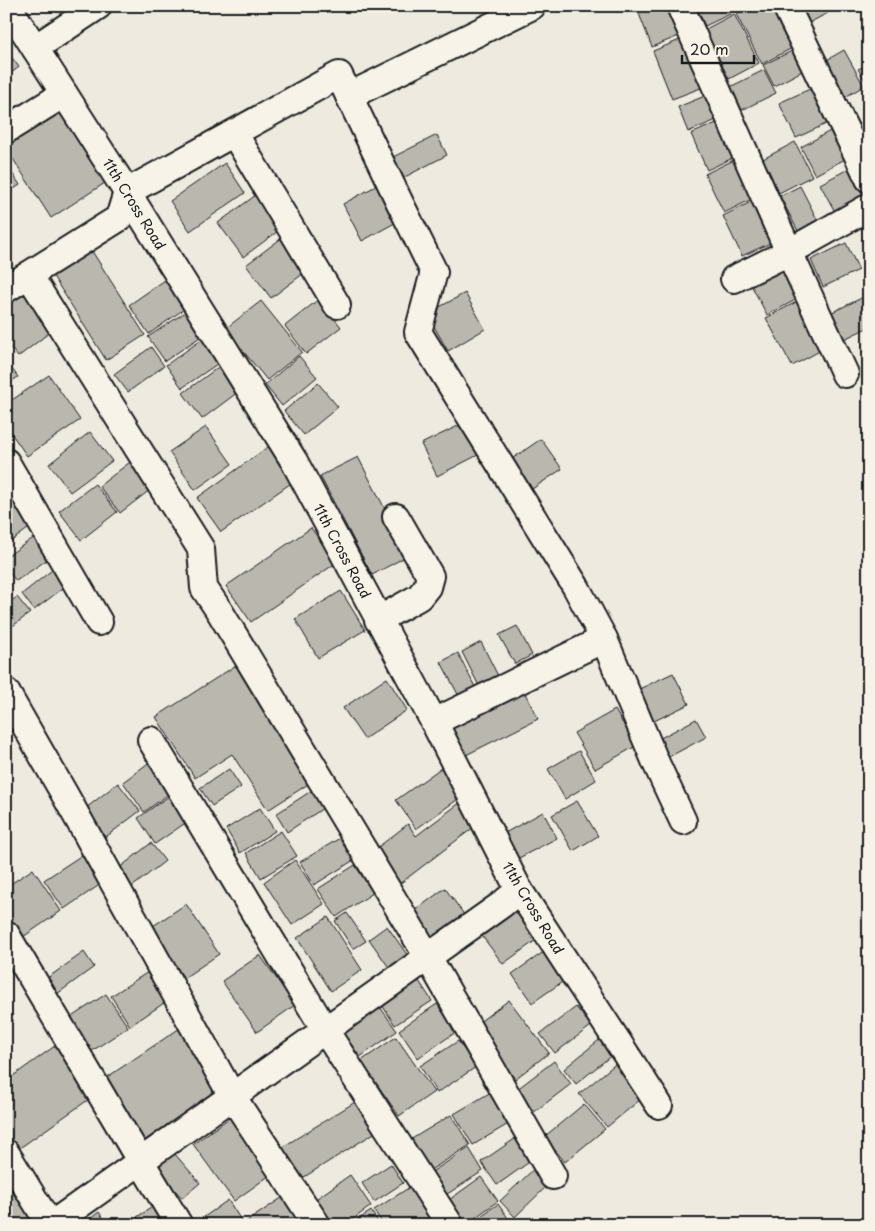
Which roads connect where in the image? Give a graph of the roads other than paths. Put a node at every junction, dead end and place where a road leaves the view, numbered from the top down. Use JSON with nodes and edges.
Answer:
{"nodes":[{"id":1,"x":8,"y":6,"type":"edge"},
{"id":2,"x":98,"y":6,"type":"edge"},
{"id":3,"x":532,"y":6,"type":"edge"},
{"id":4,"x":680,"y":6,"type":"edge"},
{"id":5,"x":786,"y":6,"type":"edge"},
{"id":6,"x":35,"y":48,"type":"junction"},
{"id":7,"x":64,"y":94,"type":"junction"},
{"id":8,"x":349,"y":96,"type":"junction"},
{"id":9,"x":6,"y":130,"type":"edge"},
{"id":10,"x":234,"y":133,"type":"junction"},
{"id":11,"x":869,"y":178,"type":"edge"},
{"id":12,"x":127,"y":192,"type":"junction"},
{"id":13,"x":869,"y":208,"type":"edge"},
{"id":14,"x":789,"y":252,"type":"junction"},
{"id":15,"x":29,"y":275,"type":"junction"},
{"id":16,"x":734,"y":279,"type":"dead end"},
{"id":17,"x":6,"y":289,"type":"edge"},
{"id":18,"x":337,"y":305,"type":"dead end"},
{"id":19,"x":845,"y":374,"type":"dead end"},
{"id":20,"x":6,"y":462,"type":"edge"},
{"id":21,"x":396,"y":517,"type":"dead end"},
{"id":22,"x":378,"y":620,"type":"junction"},
{"id":23,"x":99,"y":622,"type":"dead end"},
{"id":24,"x":604,"y":639,"type":"junction"},
{"id":25,"x":6,"y":692,"type":"edge"},
{"id":26,"x":434,"y":722,"type":"junction"},
{"id":27,"x":151,"y":740,"type":"dead end"},
{"id":28,"x":682,"y":821,"type":"dead end"},
{"id":29,"x":519,"y":890,"type":"junction"},
{"id":30,"x":6,"y":934,"type":"edge"},
{"id":31,"x":428,"y":957,"type":"junction"},
{"id":32,"x":325,"y":1030,"type":"junction"},
{"id":33,"x":232,"y":1096,"type":"junction"},
{"id":34,"x":659,"y":1105,"type":"dead end"},
{"id":35,"x":6,"y":1153,"type":"edge"},
{"id":36,"x":140,"y":1162,"type":"junction"},
{"id":37,"x":554,"y":1176,"type":"dead end"},
{"id":38,"x":51,"y":1225,"type":"edge"},
{"id":39,"x":179,"y":1225,"type":"edge"},
{"id":40,"x":317,"y":1225,"type":"edge"},
{"id":41,"x":450,"y":1225,"type":"edge"}],
"edges":[{"from":1,"to":6,"type":"street","name":"11th Cross Road"},
{"from":2,"to":6,"type":"street"},
{"from":3,"to":8,"type":"street"},
{"from":4,"to":14,"type":"street"},
{"from":5,"to":11,"type":"street"},
{"from":6,"to":7,"type":"street","name":"11th Cross Road"},
{"from":7,"to":9,"type":"street"},
{"from":7,"to":12,"type":"street","name":"11th Cross Road"},
{"from":8,"to":10,"type":"street"},
{"from":8,"to":24,"type":"street"},
{"from":10,"to":12,"type":"street"},
{"from":10,"to":18,"type":"street"},
{"from":12,"to":15,"type":"street"},
{"from":12,"to":22,"type":"street","name":"11th Cross Road"},
{"from":13,"to":14,"type":"street"},
{"from":14,"to":16,"type":"street"},
{"from":14,"to":19,"type":"street"},
{"from":15,"to":17,"type":"street"},
{"from":15,"to":31,"type":"street"},
{"from":20,"to":23,"type":"street"},
{"from":21,"to":22,"type":"street"},
{"from":22,"to":26,"type":"street","name":"11th Cross Road"},
{"from":24,"to":26,"type":"street"},
{"from":24,"to":28,"type":"street"},
{"from":25,"to":33,"type":"street"},
{"from":26,"to":29,"type":"street","name":"11th Cross Road"},
{"from":27,"to":32,"type":"street"},
{"from":29,"to":31,"type":"street"},
{"from":29,"to":34,"type":"street","name":"11th Cross Road"},
{"from":30,"to":36,"type":"street"},
{"from":31,"to":32,"type":"street"},
{"from":31,"to":37,"type":"street"},
{"from":32,"to":33,"type":"street"},
{"from":32,"to":41,"type":"street"},
{"from":33,"to":36,"type":"street"},
{"from":33,"to":40,"type":"street"},
{"from":35,"to":38,"type":"street"},
{"from":36,"to":38,"type":"street"},
{"from":36,"to":39,"type":"street"}]}
